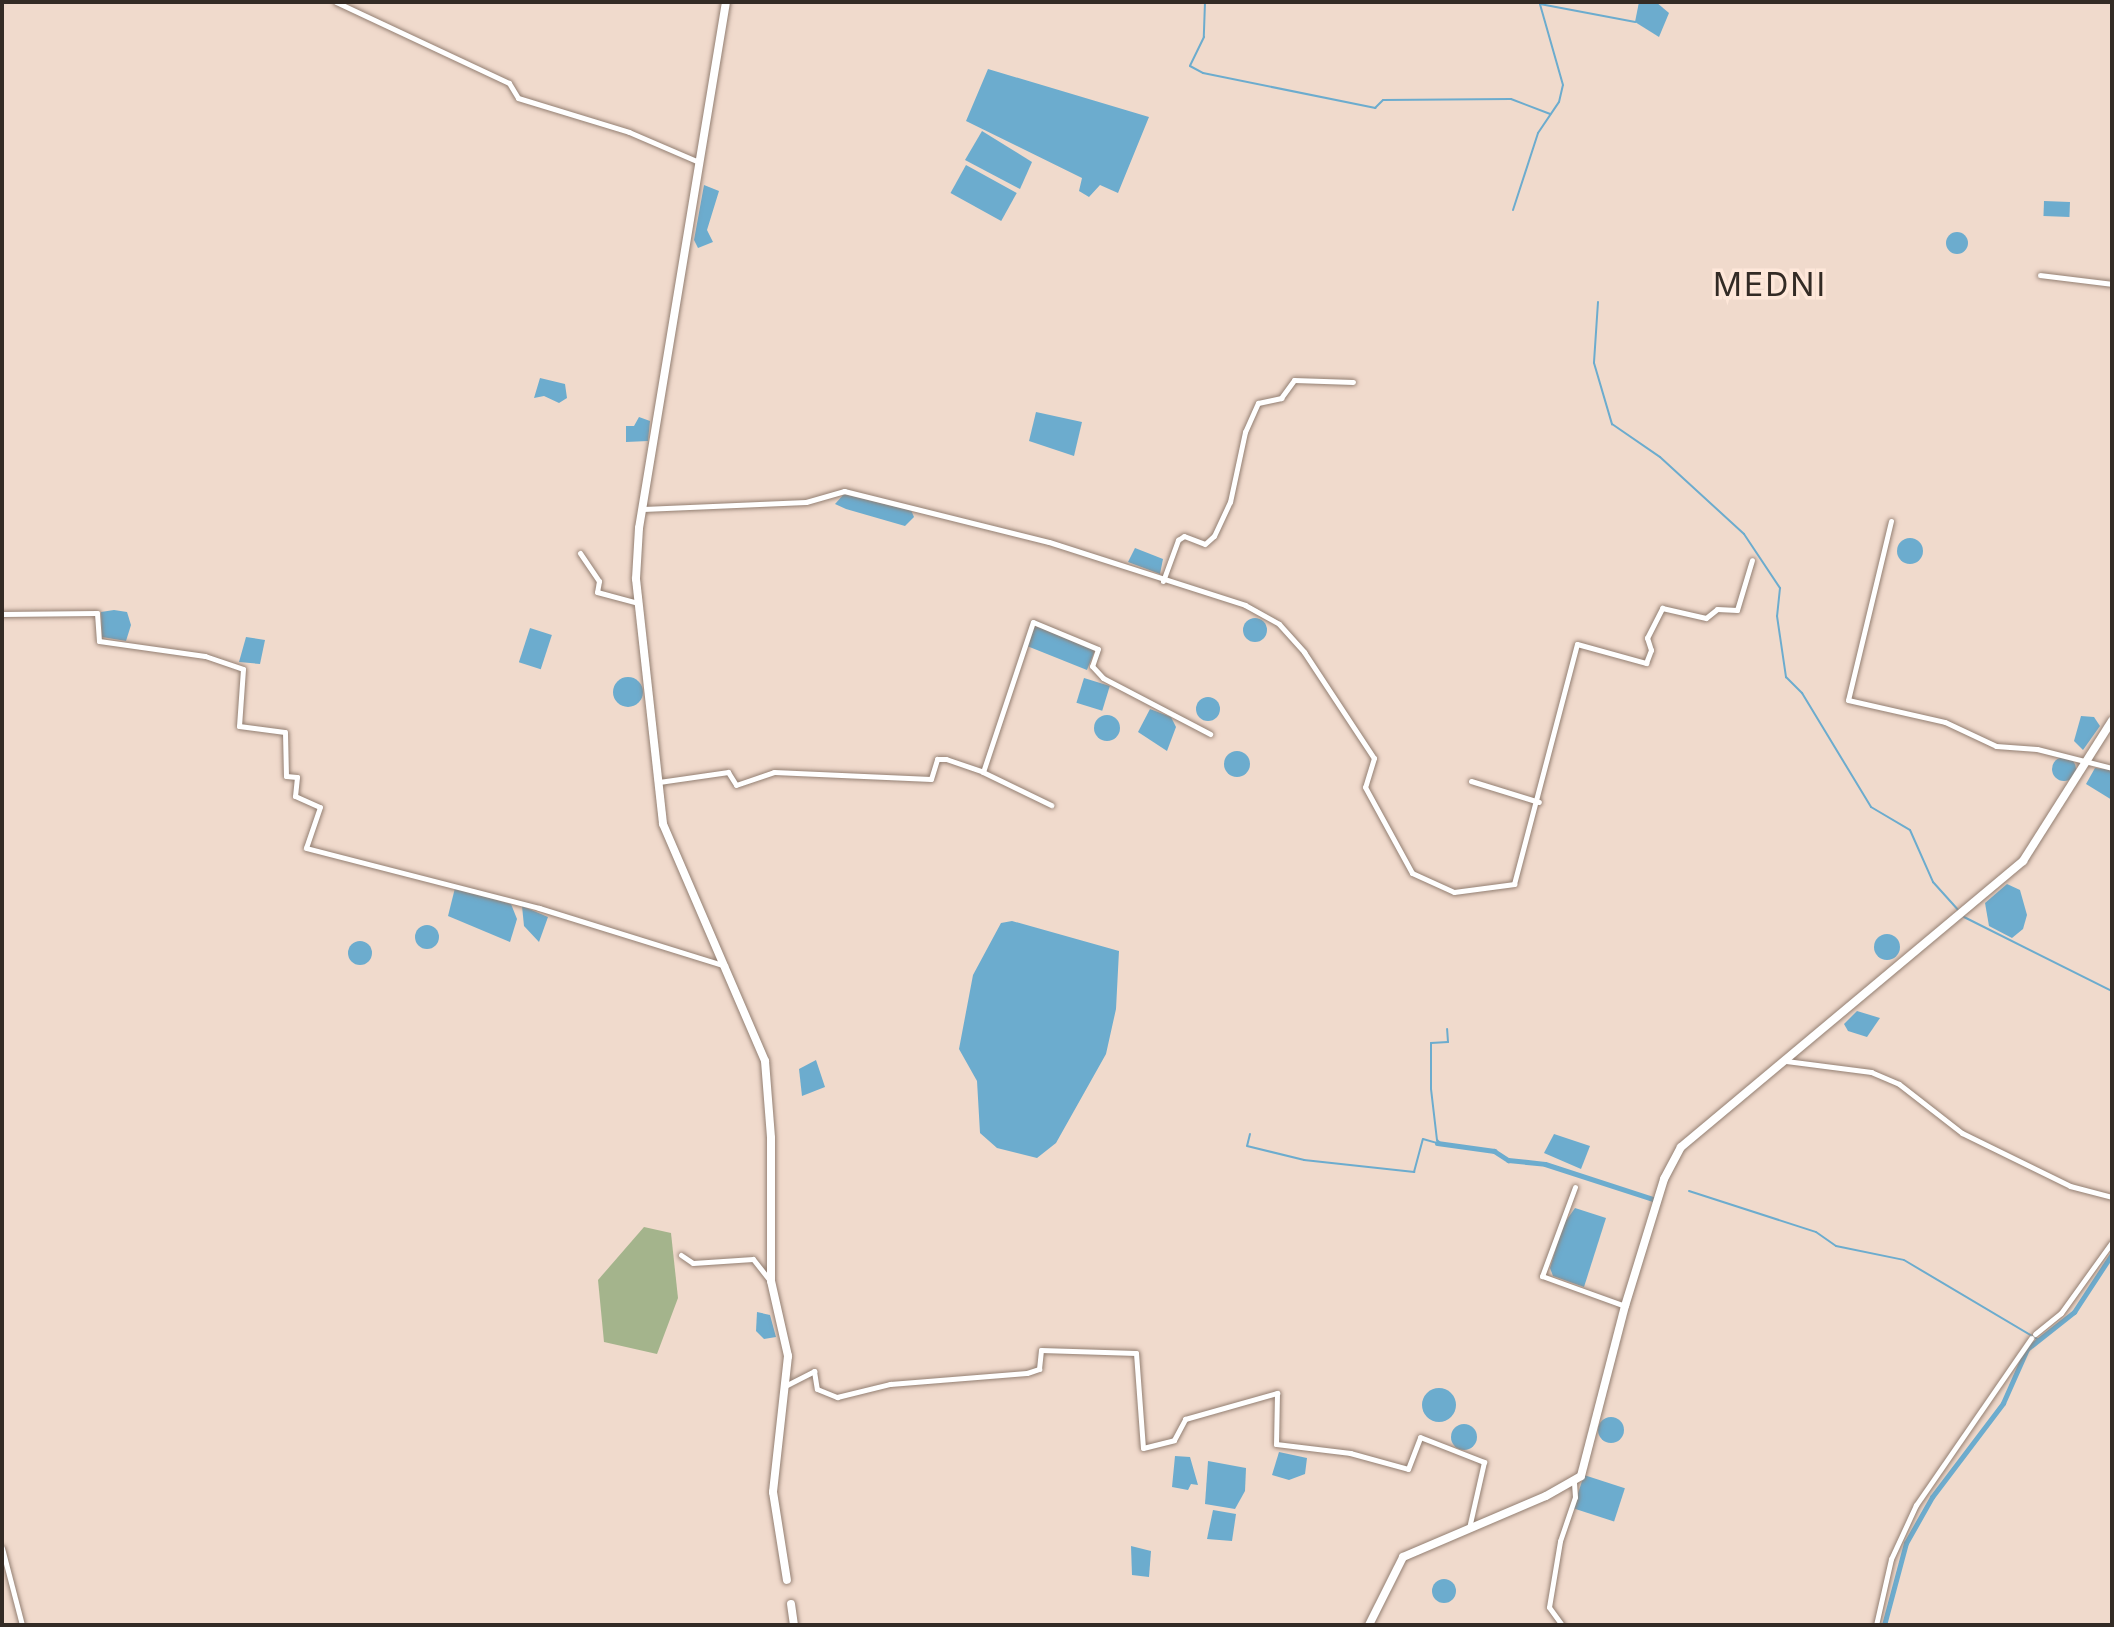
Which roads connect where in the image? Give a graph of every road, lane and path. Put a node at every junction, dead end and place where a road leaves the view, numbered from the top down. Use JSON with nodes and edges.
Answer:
{"nodes":[{"id":1,"x":336,"y":2,"type":"edge"},
{"id":2,"x":726,"y":2,"type":"edge"},
{"id":3,"x":700,"y":162,"type":"junction"},
{"id":4,"x":2040,"y":275,"type":"dead end"},
{"id":5,"x":2112,"y":284,"type":"edge"},
{"id":6,"x":1353,"y":382,"type":"dead end"},
{"id":7,"x":643,"y":509,"type":"junction"},
{"id":8,"x":1891,"y":521,"type":"dead end"},
{"id":9,"x":580,"y":553,"type":"dead end"},
{"id":10,"x":1752,"y":560,"type":"dead end"},
{"id":11,"x":1163,"y":581,"type":"junction"},
{"id":12,"x":638,"y":603,"type":"junction"},
{"id":13,"x":2,"y":614,"type":"edge"},
{"id":14,"x":2112,"y":721,"type":"edge"},
{"id":15,"x":1210,"y":734,"type":"dead end"},
{"id":16,"x":2087,"y":763,"type":"junction"},
{"id":17,"x":2112,"y":768,"type":"edge"},
{"id":18,"x":983,"y":772,"type":"junction"},
{"id":19,"x":1471,"y":781,"type":"dead end"},
{"id":20,"x":658,"y":782,"type":"junction"},
{"id":21,"x":1539,"y":802,"type":"junction"},
{"id":22,"x":1051,"y":805,"type":"dead end"},
{"id":23,"x":725,"y":966,"type":"junction"},
{"id":24,"x":1786,"y":1061,"type":"junction"},
{"id":25,"x":1575,"y":1187,"type":"dead end"},
{"id":26,"x":2112,"y":1197,"type":"edge"},
{"id":27,"x":2112,"y":1242,"type":"edge"},
{"id":28,"x":681,"y":1255,"type":"dead end"},
{"id":29,"x":771,"y":1281,"type":"junction"},
{"id":30,"x":1625,"y":1306,"type":"junction"},
{"id":31,"x":785,"y":1386,"type":"junction"},
{"id":32,"x":1574,"y":1480,"type":"junction"},
{"id":33,"x":1469,"y":1528,"type":"junction"},
{"id":34,"x":2,"y":1548,"type":"edge"},
{"id":35,"x":787,"y":1580,"type":"dead end"},
{"id":36,"x":791,"y":1604,"type":"dead end"},
{"id":37,"x":22,"y":1625,"type":"edge"},
{"id":38,"x":794,"y":1625,"type":"edge"},
{"id":39,"x":1369,"y":1625,"type":"edge"},
{"id":40,"x":1562,"y":1625,"type":"edge"},
{"id":41,"x":1876,"y":1625,"type":"edge"}],
"edges":[{"from":1,"to":3,"type":"street"},
{"from":2,"to":3,"type":"main road"},
{"from":3,"to":7,"type":"main road"},
{"from":4,"to":5,"type":"street"},
{"from":6,"to":11,"type":"street"},
{"from":7,"to":11,"type":"street"},
{"from":7,"to":12,"type":"main road"},
{"from":8,"to":16,"type":"street"},
{"from":9,"to":12,"type":"street"},
{"from":10,"to":21,"type":"street"},
{"from":11,"to":21,"type":"street"},
{"from":12,"to":20,"type":"main road"},
{"from":13,"to":23,"type":"street"},
{"from":14,"to":16,"type":"main road"},
{"from":15,"to":18,"type":"street"},
{"from":16,"to":17,"type":"street"},
{"from":16,"to":24,"type":"main road"},
{"from":18,"to":20,"type":"street"},
{"from":18,"to":22,"type":"street"},
{"from":19,"to":21,"type":"street"},
{"from":20,"to":23,"type":"main road"},
{"from":23,"to":29,"type":"main road"},
{"from":24,"to":26,"type":"street"},
{"from":24,"to":30,"type":"main road"},
{"from":25,"to":30,"type":"street"},
{"from":27,"to":41,"type":"street"},
{"from":28,"to":29,"type":"street"},
{"from":29,"to":31,"type":"main road"},
{"from":30,"to":32,"type":"main road"},
{"from":31,"to":33,"type":"street"},
{"from":31,"to":35,"type":"main road"},
{"from":32,"to":33,"type":"main road"},
{"from":32,"to":40,"type":"street"},
{"from":33,"to":39,"type":"main road"},
{"from":34,"to":37,"type":"street"},
{"from":36,"to":38,"type":"main road"}]}
